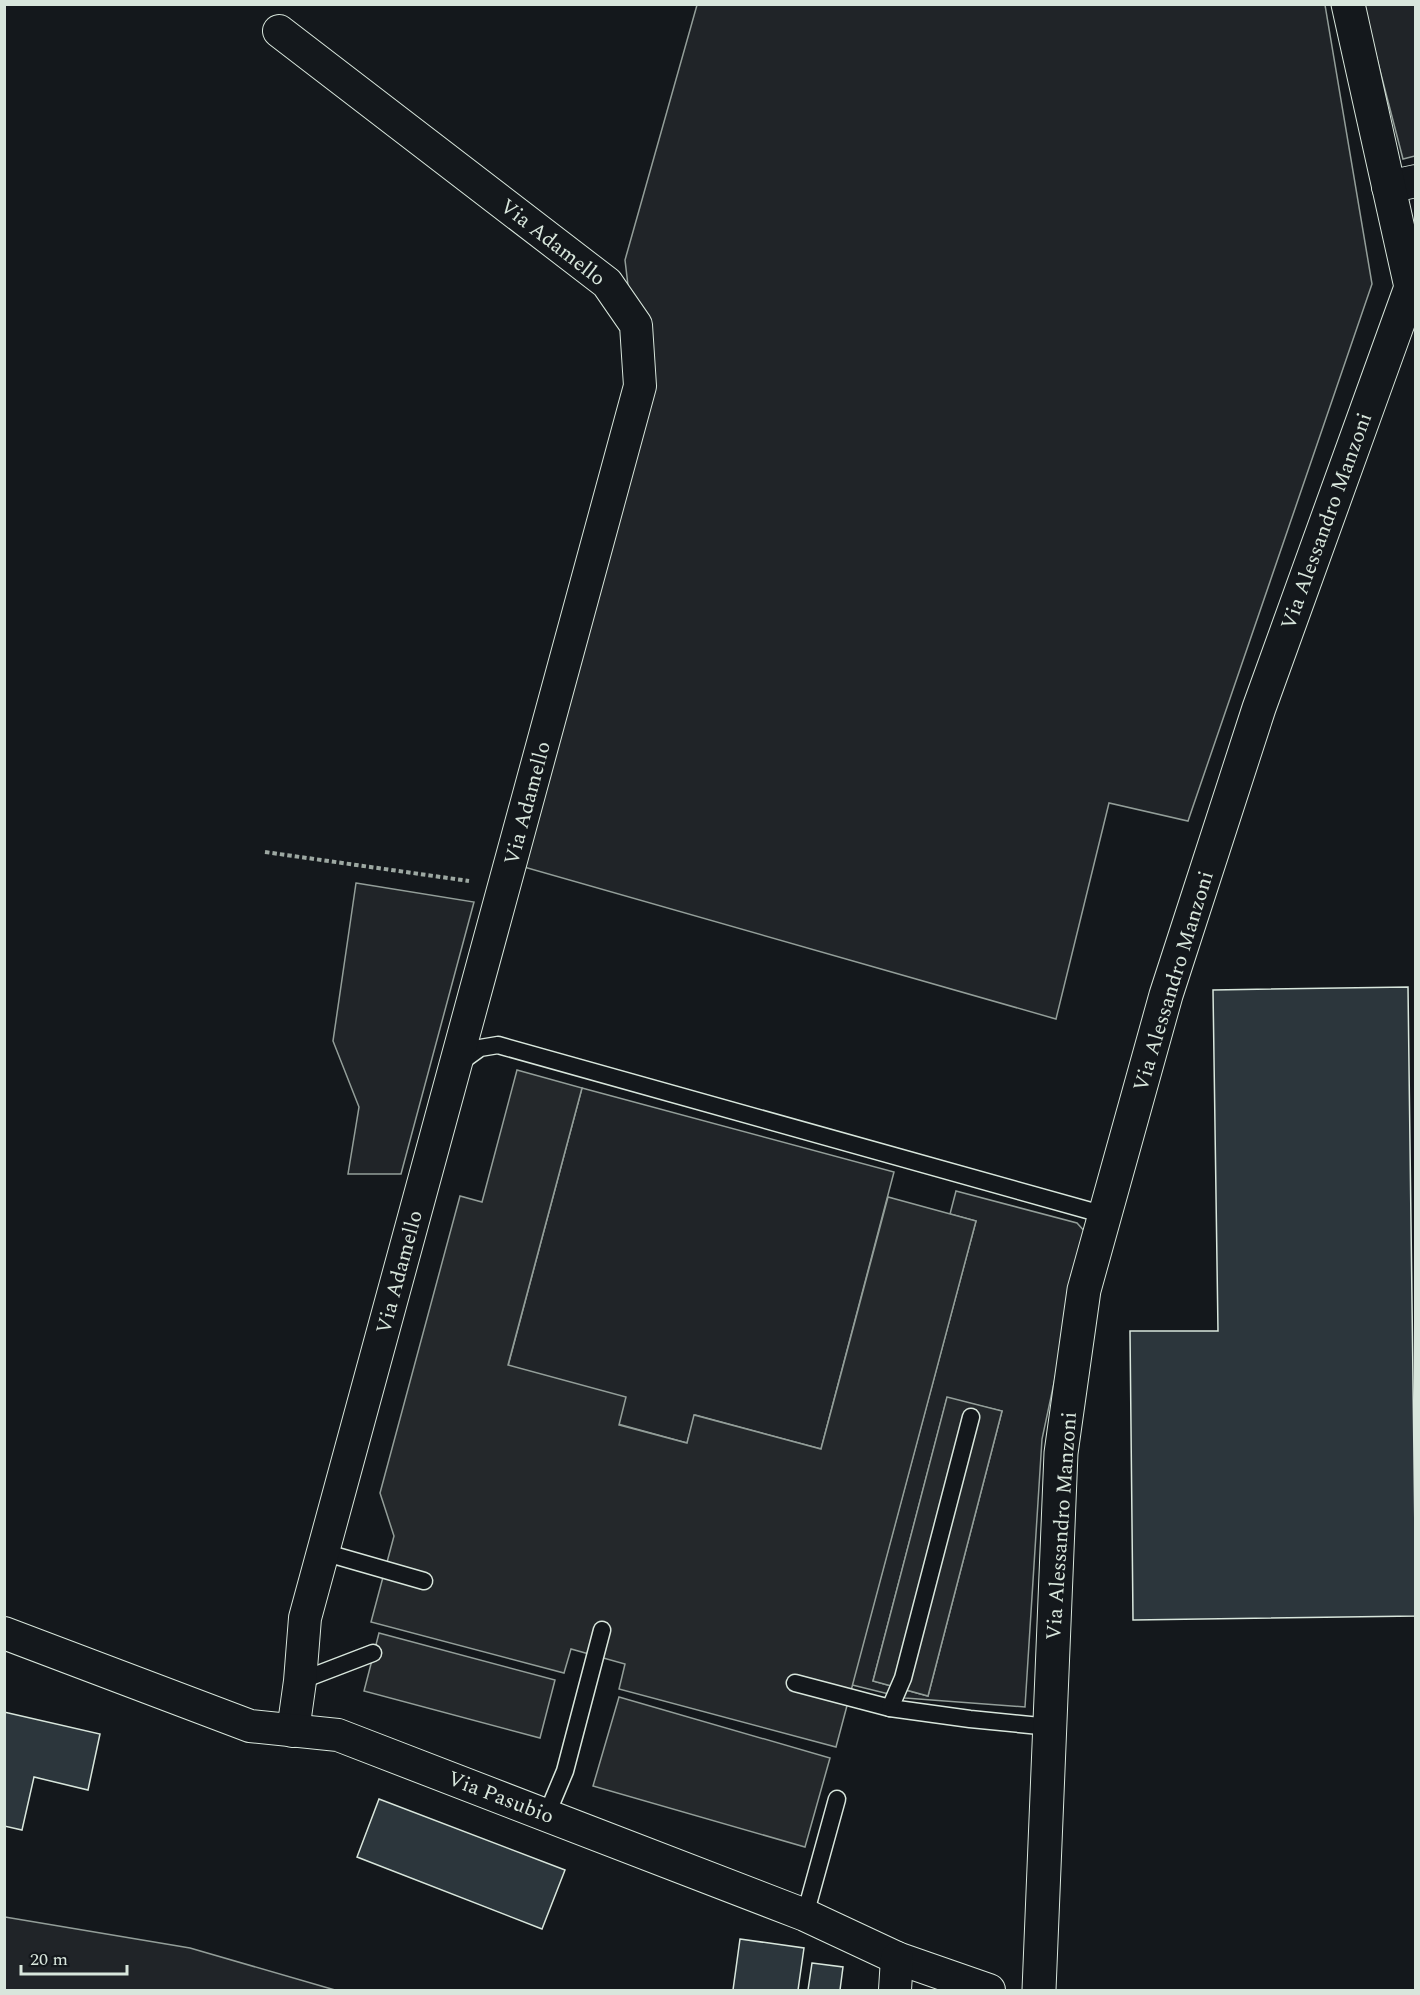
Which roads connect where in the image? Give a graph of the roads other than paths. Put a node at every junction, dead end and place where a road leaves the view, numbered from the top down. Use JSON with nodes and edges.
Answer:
{"nodes":[{"id":1,"x":1348,"y":4,"type":"edge"},
{"id":2,"x":279,"y":31,"type":"dead end"},
{"id":3,"x":1402,"y":184,"type":"edge"},
{"id":4,"x":455,"y":1066,"type":"junction"},
{"id":5,"x":1105,"y":1215,"type":"junction"},
{"id":6,"x":971,"y":1417,"type":"dead end"},
{"id":7,"x":323,"y":1552,"type":"junction"},
{"id":8,"x":424,"y":1581,"type":"dead end"},
{"id":9,"x":602,"y":1630,"type":"dead end"},
{"id":10,"x":4,"y":1633,"type":"edge"},
{"id":11,"x":373,"y":1653,"type":"dead end"},
{"id":12,"x":300,"y":1681,"type":"junction"},
{"id":13,"x":795,"y":1683,"type":"dead end"},
{"id":14,"x":890,"y":1708,"type":"junction"},
{"id":15,"x":1050,"y":1727,"type":"junction"},
{"id":16,"x":292,"y":1731,"type":"junction"},
{"id":17,"x":837,"y":1799,"type":"dead end"},
{"id":18,"x":548,"y":1814,"type":"junction"},
{"id":19,"x":805,"y":1915,"type":"junction"},
{"id":20,"x":897,"y":1958,"type":"junction"},
{"id":21,"x":895,"y":1990,"type":"edge"},
{"id":22,"x":989,"y":1990,"type":"edge"},
{"id":23,"x":1039,"y":1990,"type":"edge"}],
"edges":[{"from":1,"to":3,"type":"street","name":"Via Alessandro Manzoni"},
{"from":2,"to":4,"type":"street","name":"Via Adamello"},
{"from":3,"to":5,"type":"street","name":"Via Alessandro Manzoni"},
{"from":4,"to":5,"type":"lane"},
{"from":4,"to":7,"type":"street","name":"Via Adamello"},
{"from":5,"to":15,"type":"street","name":"Via Alessandro Manzoni"},
{"from":6,"to":14,"type":"lane"},
{"from":7,"to":8,"type":"lane"},
{"from":7,"to":12,"type":"street","name":"Via Adamello"},
{"from":9,"to":18,"type":"lane"},
{"from":10,"to":16,"type":"street","name":"Via Pasubio"},
{"from":11,"to":12,"type":"lane"},
{"from":12,"to":16,"type":"street","name":"Via Adamello"},
{"from":13,"to":14,"type":"lane"},
{"from":14,"to":15,"type":"lane"},
{"from":15,"to":23,"type":"street","name":"Via Alessandro Manzoni"},
{"from":16,"to":18,"type":"street","name":"Via Pasubio"},
{"from":17,"to":19,"type":"lane"},
{"from":18,"to":19,"type":"street","name":"Via Pasubio"},
{"from":19,"to":20,"type":"street","name":"Via Pasubio"},
{"from":20,"to":21,"type":"street"},
{"from":20,"to":22,"type":"street","name":"Via Pasubio"}]}
